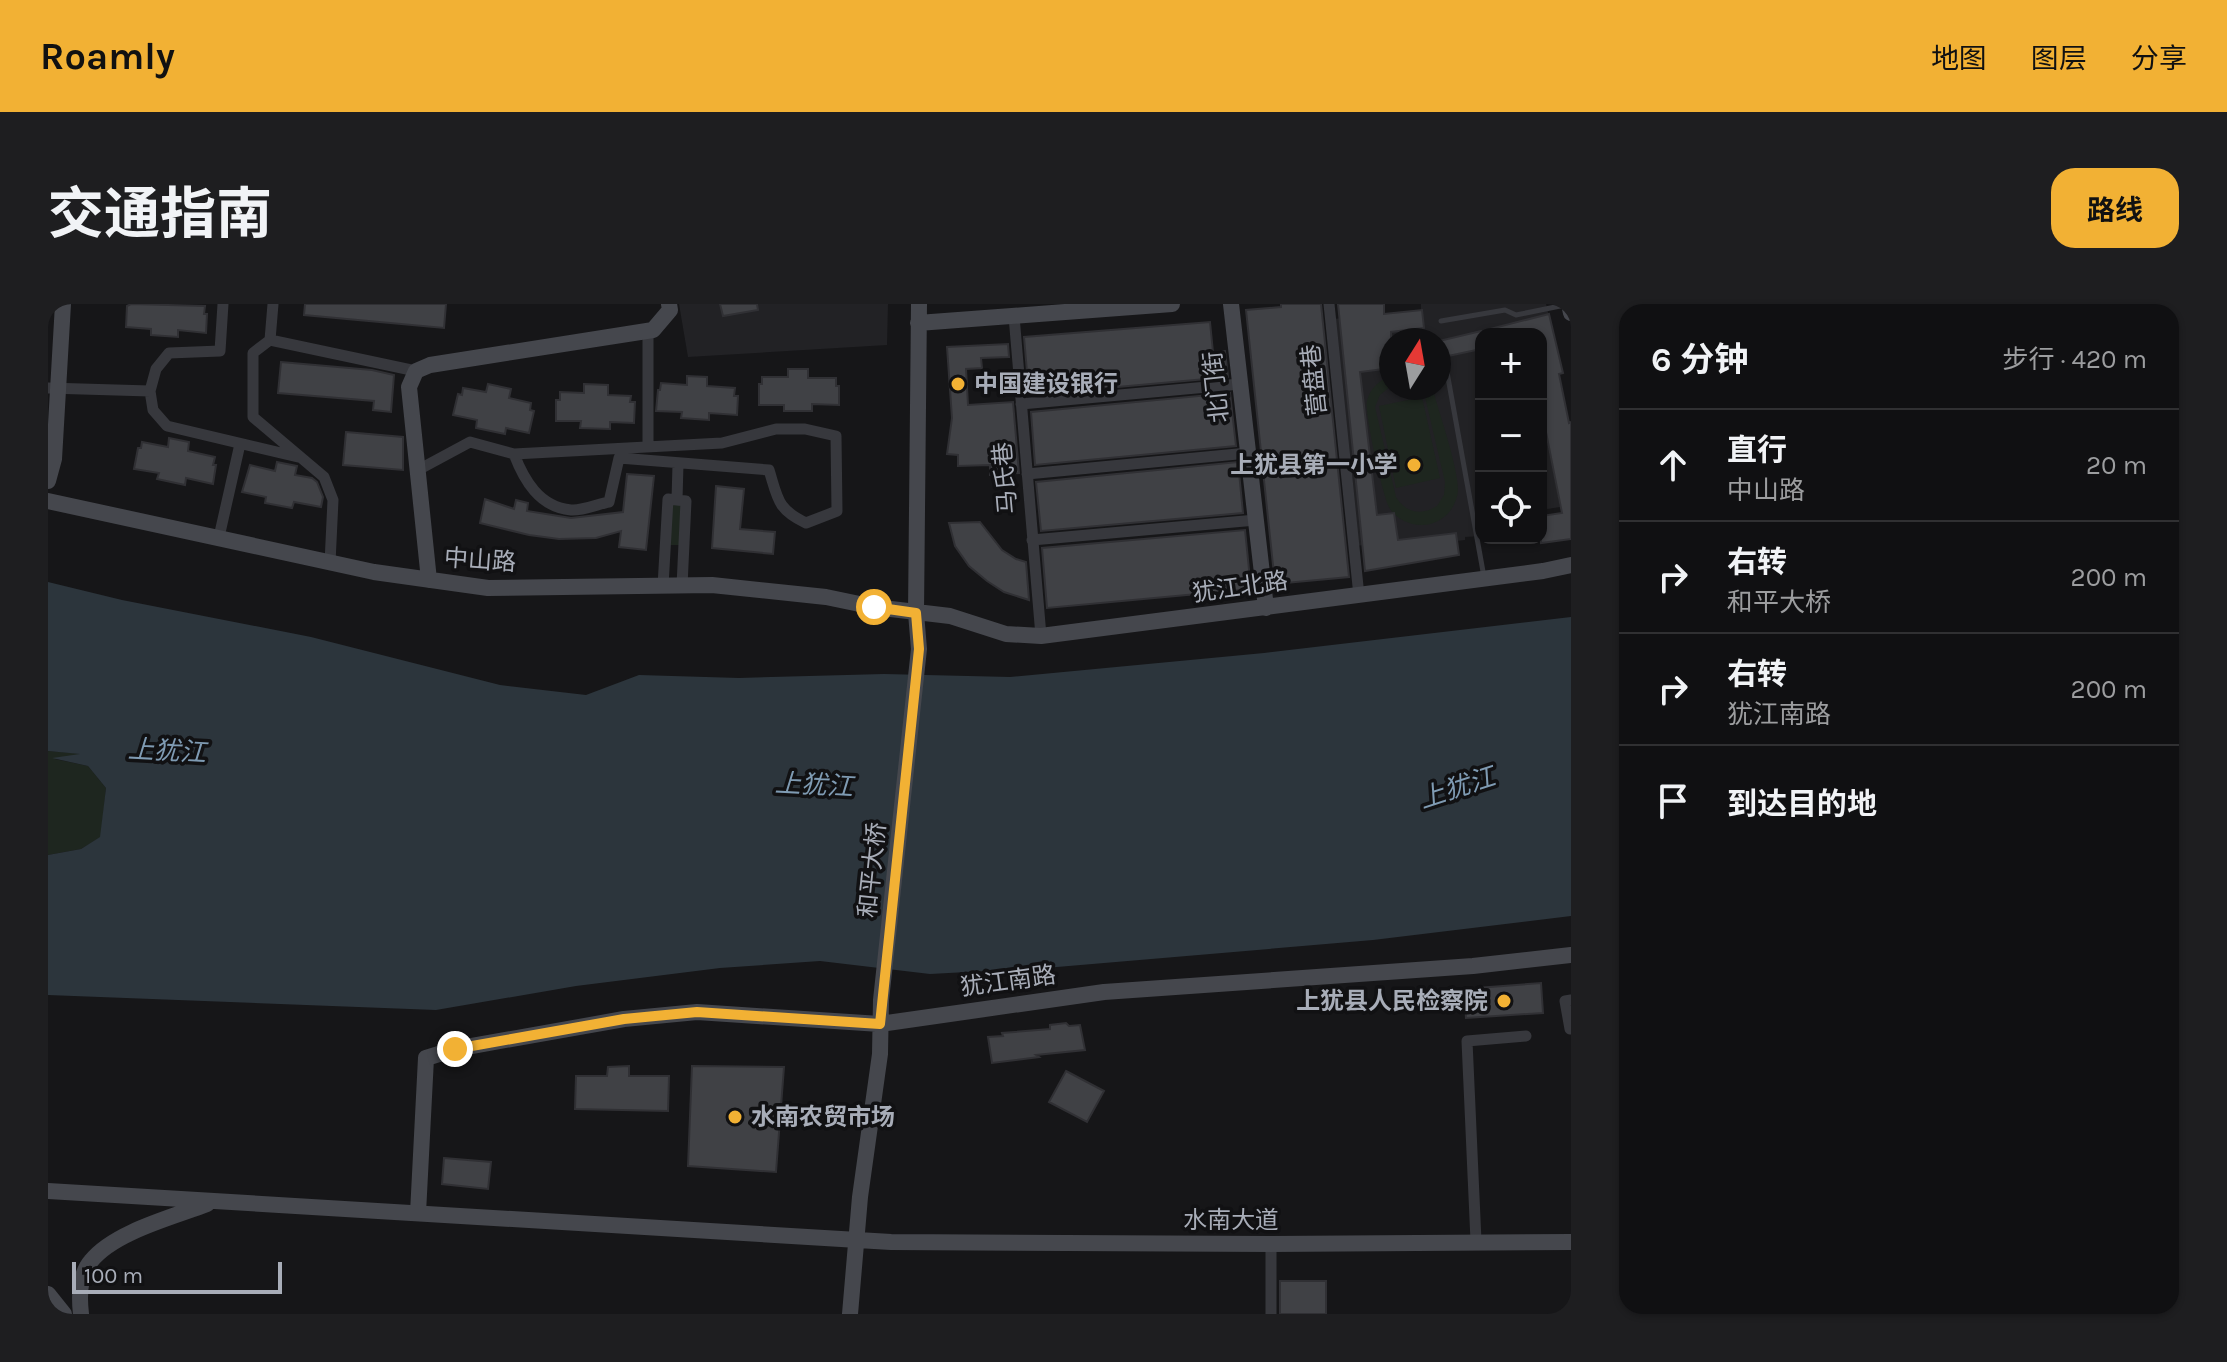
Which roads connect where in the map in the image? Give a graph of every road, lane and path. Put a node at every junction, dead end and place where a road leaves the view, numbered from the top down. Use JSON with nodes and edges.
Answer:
{"nodes":[{"id":1,"x":63,"y":304,"type":"edge"},
{"id":2,"x":223,"y":304,"type":"edge"},
{"id":3,"x":273,"y":304,"type":"edge"},
{"id":4,"x":919,"y":304,"type":"edge"},
{"id":5,"x":1172,"y":304,"type":"edge"},
{"id":6,"x":1231,"y":304,"type":"edge"},
{"id":7,"x":1329,"y":304,"type":"edge"},
{"id":8,"x":1569,"y":304,"type":"edge"},
{"id":9,"x":669,"y":307,"type":"edge"},
{"id":10,"x":1571,"y":313,"type":"edge"},
{"id":11,"x":1014,"y":316,"type":"junction"},
{"id":12,"x":1441,"y":321,"type":"dead end"},
{"id":13,"x":918,"y":323,"type":"junction"},
{"id":14,"x":648,"y":331,"type":"junction"},
{"id":15,"x":270,"y":340,"type":"junction"},
{"id":16,"x":416,"y":371,"type":"junction"},
{"id":17,"x":1240,"y":384,"type":"junction"},
{"id":18,"x":53,"y":388,"type":"edge"},
{"id":19,"x":150,"y":391,"type":"junction"},
{"id":20,"x":1451,"y":395,"type":"edge"},
{"id":21,"x":1021,"y":404,"type":"junction"},
{"id":22,"x":240,"y":444,"type":"junction"},
{"id":23,"x":648,"y":446,"type":"junction"},
{"id":24,"x":1248,"y":453,"type":"junction"},
{"id":25,"x":514,"y":454,"type":"junction"},
{"id":26,"x":302,"y":458,"type":"junction"},
{"id":27,"x":678,"y":464,"type":"junction"},
{"id":28,"x":418,"y":470,"type":"junction"},
{"id":29,"x":1027,"y":474,"type":"junction"},
{"id":30,"x":48,"y":481,"type":"edge"},
{"id":31,"x":677,"y":500,"type":"junction"},
{"id":32,"x":48,"y":501,"type":"edge"},
{"id":33,"x":1256,"y":520,"type":"junction"},
{"id":34,"x":219,"y":537,"type":"junction"},
{"id":35,"x":1032,"y":540,"type":"junction"},
{"id":36,"x":330,"y":563,"type":"junction"},
{"id":37,"x":1571,"y":565,"type":"edge"},
{"id":38,"x":1484,"y":579,"type":"junction"},
{"id":39,"x":429,"y":580,"type":"junction"},
{"id":40,"x":663,"y":586,"type":"junction"},
{"id":41,"x":682,"y":586,"type":"junction"},
{"id":42,"x":1359,"y":596,"type":"junction"},
{"id":43,"x":1266,"y":608,"type":"junction"},
{"id":44,"x":916,"y":613,"type":"junction"},
{"id":45,"x":1041,"y":636,"type":"junction"},
{"id":46,"x":1571,"y":955,"type":"edge"},
{"id":47,"x":1571,"y":1000,"type":"edge"},
{"id":48,"x":880,"y":1024,"type":"junction"},
{"id":49,"x":1570,"y":1029,"type":"edge"},
{"id":50,"x":1526,"y":1036,"type":"dead end"},
{"id":51,"x":48,"y":1191,"type":"edge"},
{"id":52,"x":215,"y":1201,"type":"junction"},
{"id":53,"x":418,"y":1213,"type":"junction"},
{"id":54,"x":856,"y":1241,"type":"junction"},
{"id":55,"x":1476,"y":1241,"type":"junction"},
{"id":56,"x":1571,"y":1242,"type":"edge"},
{"id":57,"x":1271,"y":1244,"type":"junction"},
{"id":58,"x":48,"y":1294,"type":"edge"},
{"id":59,"x":64,"y":1314,"type":"edge"},
{"id":60,"x":81,"y":1314,"type":"edge"},
{"id":61,"x":850,"y":1314,"type":"edge"},
{"id":62,"x":1271,"y":1314,"type":"edge"}],
"edges":[{"from":1,"to":18,"type":"street"},
{"from":2,"to":19,"type":"street"},
{"from":3,"to":15,"type":"street"},
{"from":4,"to":13,"type":"street","name":"和平大桥"},
{"from":5,"to":11,"type":"street"},
{"from":6,"to":17,"type":"street","name":"北门街"},
{"from":7,"to":42,"type":"street","name":"营盘巷"},
{"from":8,"to":10,"type":"street"},
{"from":8,"to":12,"type":"lane"},
{"from":9,"to":14,"type":"street"},
{"from":11,"to":13,"type":"street"},
{"from":11,"to":21,"type":"street","name":"马氏巷"},
{"from":13,"to":44,"type":"street","name":"和平大桥"},
{"from":14,"to":16,"type":"street"},
{"from":14,"to":23,"type":"street"},
{"from":15,"to":16,"type":"street"},
{"from":15,"to":26,"type":"street"},
{"from":16,"to":28,"type":"street"},
{"from":17,"to":21,"type":"street"},
{"from":17,"to":24,"type":"street","name":"北门街"},
{"from":18,"to":19,"type":"street"},
{"from":18,"to":30,"type":"street"},
{"from":19,"to":22,"type":"street"},
{"from":20,"to":38,"type":"lane"},
{"from":21,"to":29,"type":"street","name":"马氏巷"},
{"from":22,"to":26,"type":"street"},
{"from":22,"to":34,"type":"street"},
{"from":23,"to":25,"type":"street"},
{"from":23,"to":27,"type":"street"},
{"from":24,"to":29,"type":"street"},
{"from":24,"to":33,"type":"street","name":"北门街"},
{"from":25,"to":27,"type":"street"},
{"from":25,"to":28,"type":"street"},
{"from":26,"to":36,"type":"street"},
{"from":27,"to":31,"type":"street"},
{"from":28,"to":39,"type":"street"},
{"from":29,"to":35,"type":"street","name":"马氏巷"},
{"from":31,"to":40,"type":"street"},
{"from":31,"to":41,"type":"street"},
{"from":32,"to":34,"type":"street","name":"中山路"},
{"from":33,"to":35,"type":"street"},
{"from":33,"to":43,"type":"street","name":"北门街"},
{"from":34,"to":36,"type":"street","name":"中山路"},
{"from":35,"to":45,"type":"street","name":"马氏巷"},
{"from":36,"to":39,"type":"street","name":"中山路"},
{"from":37,"to":38,"type":"street","name":"犹江北路"},
{"from":38,"to":42,"type":"street","name":"犹江北路"},
{"from":39,"to":40,"type":"street","name":"中山路"},
{"from":40,"to":41,"type":"street","name":"中山路"},
{"from":41,"to":44,"type":"street","name":"中山路"},
{"from":42,"to":43,"type":"street","name":"犹江北路"},
{"from":43,"to":45,"type":"street","name":"犹江北路"},
{"from":44,"to":45,"type":"street","name":"犹江北路"},
{"from":44,"to":48,"type":"street","name":"和平大桥"},
{"from":46,"to":48,"type":"street","name":"犹江南路"},
{"from":47,"to":49,"type":"street"},
{"from":48,"to":53,"type":"street","name":"犹江南路"},
{"from":48,"to":54,"type":"street","name":"和平大桥"},
{"from":50,"to":55,"type":"street"},
{"from":51,"to":52,"type":"street","name":"水南大道"},
{"from":52,"to":53,"type":"street","name":"水南大道"},
{"from":52,"to":60,"type":"street"},
{"from":53,"to":54,"type":"street","name":"水南大道"},
{"from":54,"to":57,"type":"street","name":"水南大道"},
{"from":54,"to":61,"type":"street","name":"和平大桥"},
{"from":55,"to":56,"type":"street","name":"水南大道"},
{"from":55,"to":57,"type":"street","name":"水南大道"},
{"from":57,"to":62,"type":"street"},
{"from":58,"to":59,"type":"street"}]}
